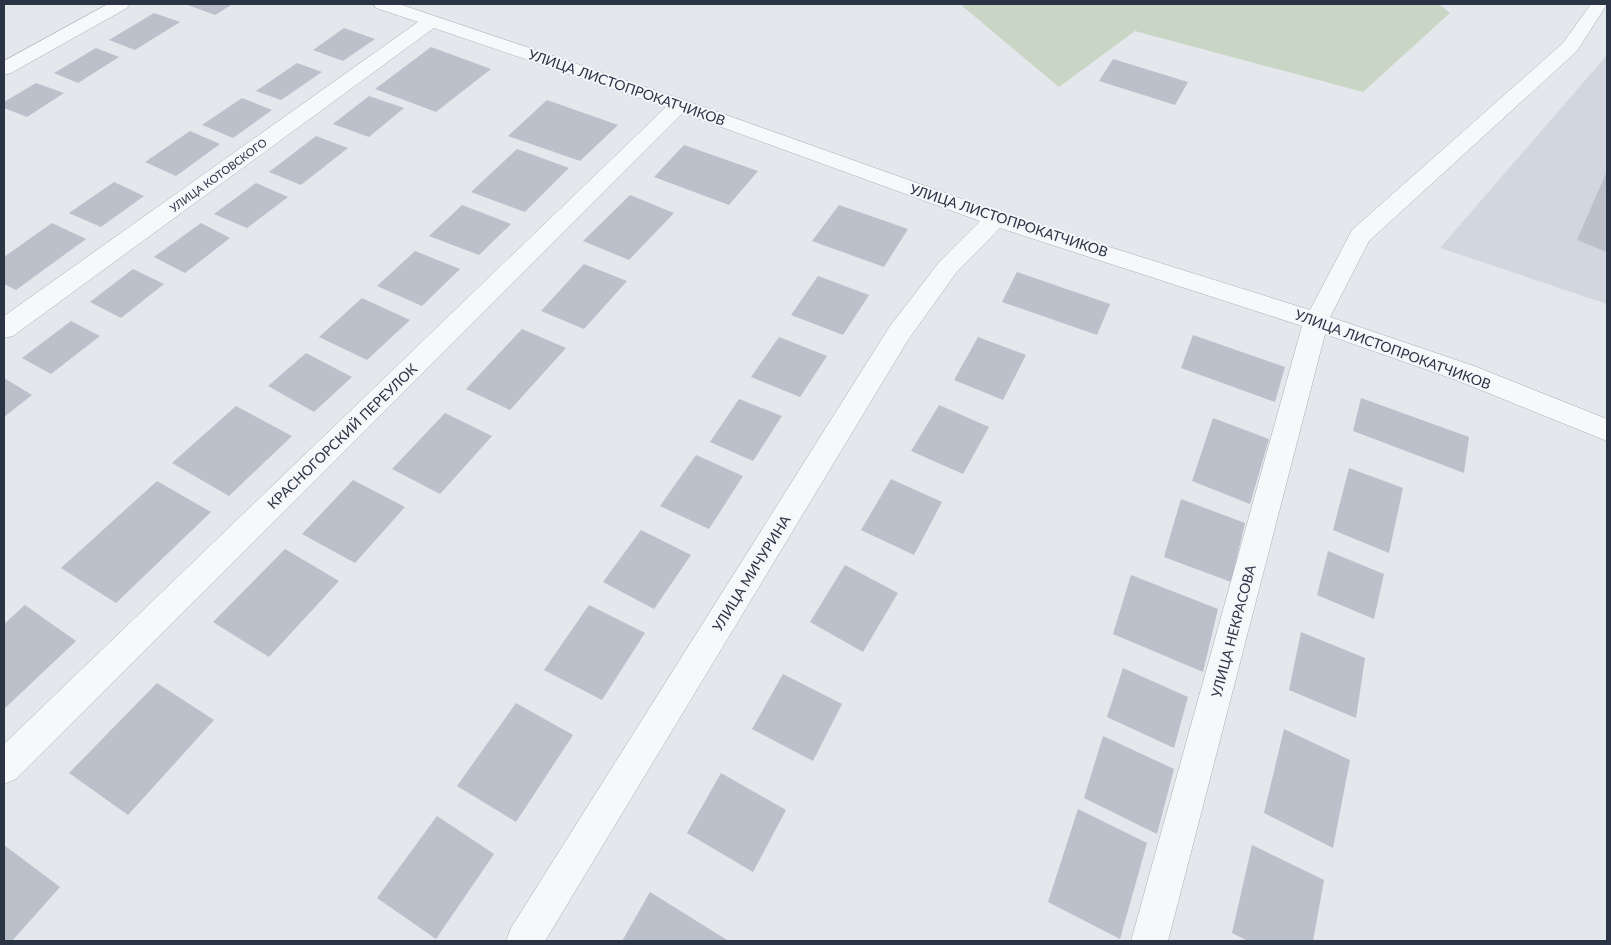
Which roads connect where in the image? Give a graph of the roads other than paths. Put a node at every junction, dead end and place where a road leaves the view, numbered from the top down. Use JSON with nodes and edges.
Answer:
{"nodes":[{"id":1,"x":121,"y":4,"type":"edge"},
{"id":2,"x":382,"y":4,"type":"edge"},
{"id":3,"x":1600,"y":4,"type":"edge"},
{"id":4,"x":432,"y":21,"type":"junction"},
{"id":5,"x":4,"y":69,"type":"edge"},
{"id":6,"x":680,"y":105,"type":"junction"},
{"id":7,"x":996,"y":219,"type":"junction"},
{"id":8,"x":1316,"y":321,"type":"junction"},
{"id":9,"x":4,"y":329,"type":"edge"},
{"id":10,"x":1607,"y":430,"type":"edge"},
{"id":11,"x":4,"y":767,"type":"edge"},
{"id":12,"x":524,"y":941,"type":"edge"},
{"id":13,"x":1149,"y":941,"type":"edge"}],
"edges":[{"from":1,"to":5,"type":"street"},
{"from":2,"to":4,"type":"street","name":"УЛИЦА ЛИСТОПРОКАТЧИКОВ"},
{"from":3,"to":8,"type":"street","name":"УЛИЦА НЕКРАСОВА"},
{"from":4,"to":6,"type":"street","name":"УЛИЦА ЛИСТОПРОКАТЧИКОВ"},
{"from":4,"to":9,"type":"street","name":"УЛИЦА КОТОВСКОГО"},
{"from":6,"to":7,"type":"street","name":"УЛИЦА ЛИСТОПРОКАТЧИКОВ"},
{"from":6,"to":11,"type":"street","name":"КРАСНОГОРСКИЙ ПЕРЕУЛОК"},
{"from":7,"to":8,"type":"street","name":"УЛИЦА ЛИСТОПРОКАТЧИКОВ"},
{"from":7,"to":12,"type":"street","name":"УЛИЦА МИЧУРИНА"},
{"from":8,"to":10,"type":"street","name":"УЛИЦА ЛИСТОПРОКАТЧИКОВ"},
{"from":8,"to":13,"type":"street","name":"УЛИЦА НЕКРАСОВА"}]}
